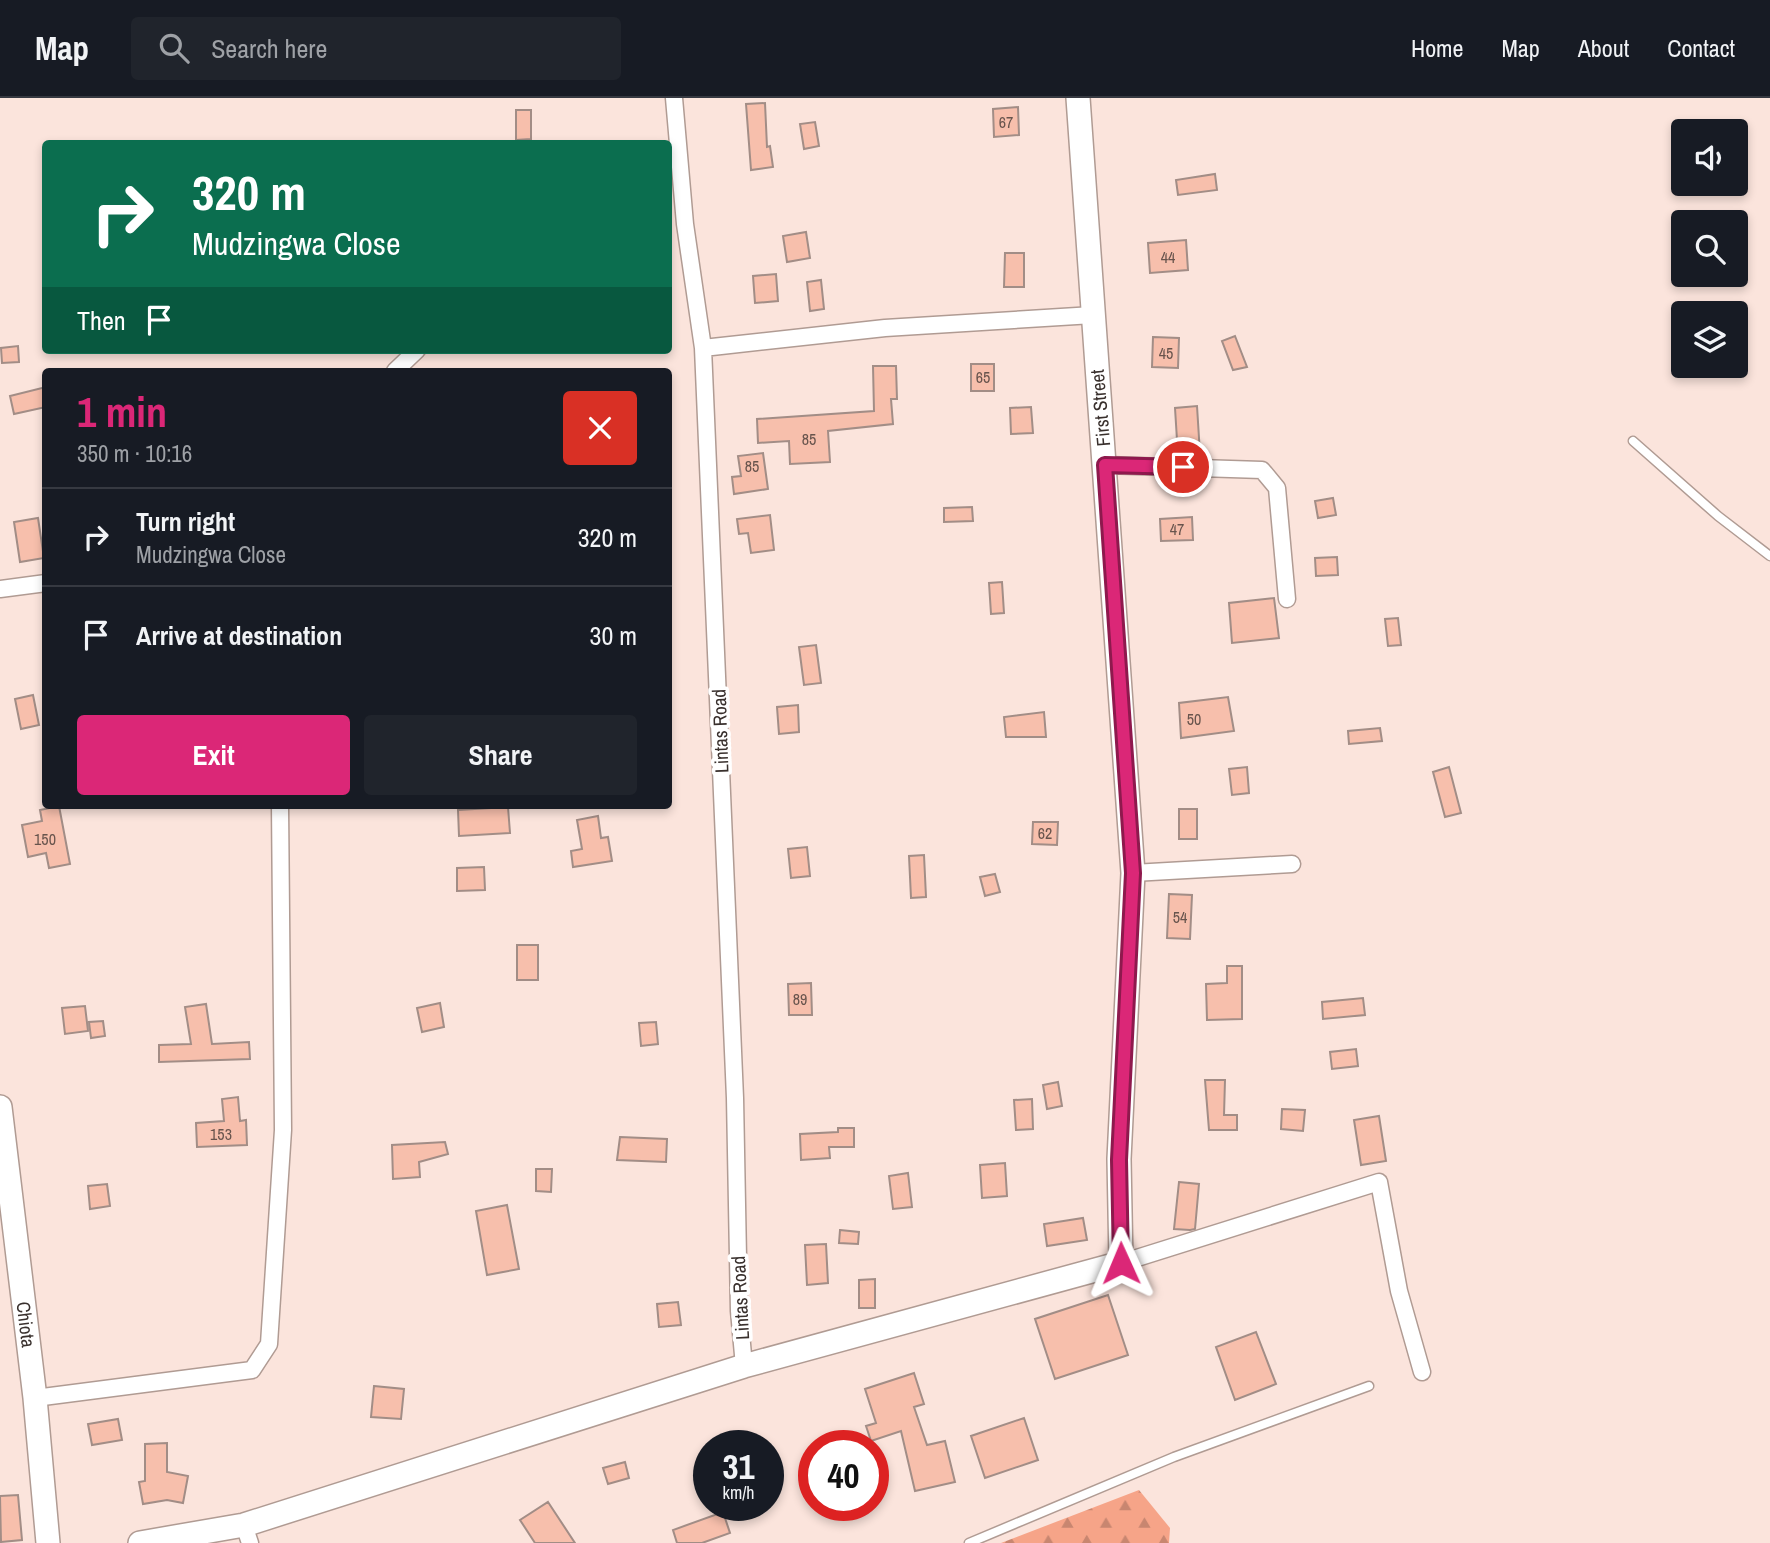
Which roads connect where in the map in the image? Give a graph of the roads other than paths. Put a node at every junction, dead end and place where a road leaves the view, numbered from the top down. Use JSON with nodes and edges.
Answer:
{"nodes":[{"id":1,"x":674,"y":98,"type":"edge"},
{"id":2,"x":1078,"y":98,"type":"edge"},
{"id":3,"x":677,"y":224,"type":"edge"},
{"id":4,"x":1093,"y":315,"type":"junction"},
{"id":5,"x":703,"y":348,"type":"junction"},
{"id":6,"x":413,"y":354,"type":"edge"},
{"id":7,"x":398,"y":368,"type":"edge"},
{"id":8,"x":1633,"y":440,"type":"dead end"},
{"id":9,"x":1105,"y":465,"type":"junction"},
{"id":10,"x":1770,"y":556,"type":"edge"},
{"id":11,"x":42,"y":584,"type":"edge"},
{"id":12,"x":0,"y":589,"type":"edge"},
{"id":13,"x":1287,"y":599,"type":"dead end"},
{"id":14,"x":280,"y":809,"type":"edge"},
{"id":15,"x":1292,"y":864,"type":"dead end"},
{"id":16,"x":1133,"y":873,"type":"junction"},
{"id":17,"x":0,"y":1107,"type":"edge"},
{"id":18,"x":1121,"y":1263,"type":"junction"},
{"id":19,"x":744,"y":1366,"type":"junction"},
{"id":20,"x":1422,"y":1372,"type":"dead end"},
{"id":21,"x":1369,"y":1386,"type":"dead end"},
{"id":22,"x":35,"y":1398,"type":"junction"},
{"id":23,"x":247,"y":1534,"type":"edge"},
{"id":24,"x":48,"y":1543,"type":"edge"},
{"id":25,"x":139,"y":1543,"type":"edge"},
{"id":26,"x":969,"y":1543,"type":"edge"}],
"edges":[{"from":1,"to":3,"type":"street","name":"Lintas Road"},
{"from":2,"to":4,"type":"street","name":"First Street"},
{"from":3,"to":5,"type":"street","name":"Lintas Road"},
{"from":4,"to":5,"type":"street"},
{"from":4,"to":9,"type":"street","name":"First Street"},
{"from":5,"to":19,"type":"street","name":"Lintas Road"},
{"from":6,"to":7,"type":"street"},
{"from":8,"to":10,"type":"lane"},
{"from":9,"to":13,"type":"street"},
{"from":9,"to":16,"type":"street","name":"First Street"},
{"from":11,"to":12,"type":"street"},
{"from":14,"to":22,"type":"street"},
{"from":15,"to":16,"type":"street"},
{"from":16,"to":18,"type":"street","name":"First Street"},
{"from":17,"to":22,"type":"street","name":"Chiota"},
{"from":18,"to":19,"type":"street"},
{"from":18,"to":20,"type":"street"},
{"from":19,"to":23,"type":"street"},
{"from":21,"to":26,"type":"lane"},
{"from":22,"to":24,"type":"street","name":"Chiota"},
{"from":23,"to":25,"type":"street"}]}
